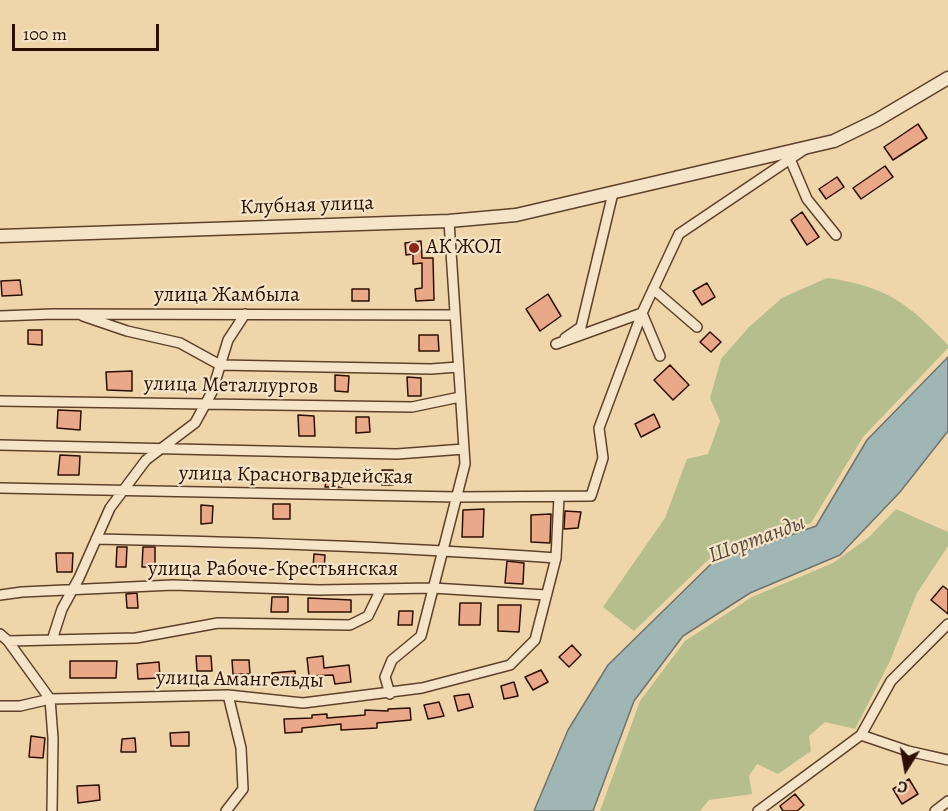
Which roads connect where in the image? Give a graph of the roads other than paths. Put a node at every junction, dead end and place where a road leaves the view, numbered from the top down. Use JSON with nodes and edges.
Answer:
{"nodes":[{"id":1,"x":948,"y":78,"type":"edge"},
{"id":2,"x":806,"y":149,"type":"junction"},
{"id":3,"x":790,"y":159,"type":"junction"},
{"id":4,"x":613,"y":193,"type":"junction"},
{"id":5,"x":449,"y":221,"type":"junction"},
{"id":6,"x":836,"y":235,"type":"dead end"},
{"id":7,"x":0,"y":236,"type":"edge"},
{"id":8,"x":653,"y":289,"type":"junction"},
{"id":9,"x":642,"y":313,"type":"junction"},
{"id":10,"x":75,"y":314,"type":"junction"},
{"id":11,"x":245,"y":314,"type":"junction"},
{"id":12,"x":454,"y":315,"type":"junction"},
{"id":13,"x":0,"y":316,"type":"edge"},
{"id":14,"x":697,"y":327,"type":"dead end"},
{"id":15,"x":660,"y":356,"type":"dead end"},
{"id":16,"x":220,"y":365,"type":"junction"},
{"id":17,"x":458,"y":367,"type":"junction"},
{"id":18,"x":460,"y":397,"type":"junction"},
{"id":19,"x":0,"y":401,"type":"edge"},
{"id":20,"x":205,"y":404,"type":"junction"},
{"id":21,"x":0,"y":445,"type":"edge"},
{"id":22,"x":160,"y":448,"type":"junction"},
{"id":23,"x":464,"y":449,"type":"junction"},
{"id":24,"x":0,"y":488,"type":"edge"},
{"id":25,"x":123,"y":490,"type":"junction"},
{"id":26,"x":559,"y":496,"type":"junction"},
{"id":27,"x":591,"y":496,"type":"joint"},
{"id":28,"x":457,"y":497,"type":"junction"},
{"id":29,"x":96,"y":539,"type":"junction"},
{"id":30,"x":443,"y":550,"type":"junction"},
{"id":31,"x":556,"y":558,"type":"junction"},
{"id":32,"x":433,"y":588,"type":"junction"},
{"id":33,"x":381,"y":589,"type":"junction"},
{"id":34,"x":72,"y":590,"type":"junction"},
{"id":35,"x":546,"y":595,"type":"junction"},
{"id":36,"x":0,"y":596,"type":"edge"},
{"id":37,"x":948,"y":624,"type":"edge"},
{"id":38,"x":0,"y":634,"type":"edge"},
{"id":39,"x":52,"y":640,"type":"junction"},
{"id":40,"x":8,"y":641,"type":"junction"},
{"id":41,"x":390,"y":694,"type":"junction"},
{"id":42,"x":228,"y":695,"type":"junction"},
{"id":43,"x":50,"y":699,"type":"junction"},
{"id":44,"x":0,"y":706,"type":"edge"},
{"id":45,"x":861,"y":735,"type":"junction"},
{"id":46,"x":948,"y":760,"type":"edge"},
{"id":47,"x":948,"y":801,"type":"edge"},
{"id":48,"x":52,"y":811,"type":"edge"},
{"id":49,"x":226,"y":811,"type":"edge"},
{"id":50,"x":758,"y":811,"type":"edge"},
{"id":51,"x":935,"y":811,"type":"edge"}],
"edges":[{"from":1,"to":2,"type":"street","name":"Клубная улица"},
{"from":2,"to":3,"type":"street","name":"Клубная улица"},
{"from":2,"to":4,"type":"street","name":"Клубная улица"},
{"from":3,"to":6,"type":"street"},
{"from":3,"to":8,"type":"street","name":"Клубная улица"},
{"from":4,"to":5,"type":"street","name":"Клубная улица"},
{"from":4,"to":9,"type":"street"},
{"from":5,"to":7,"type":"street","name":"Клубная улица"},
{"from":5,"to":12,"type":"street"},
{"from":8,"to":9,"type":"street","name":"Клубная улица"},
{"from":8,"to":14,"type":"street"},
{"from":9,"to":15,"type":"street"},
{"from":9,"to":27,"type":"street","name":"Клубная улица"},
{"from":10,"to":11,"type":"street","name":"улица Жамбыла"},
{"from":10,"to":13,"type":"street","name":"улица Жамбыла"},
{"from":10,"to":16,"type":"street"},
{"from":11,"to":12,"type":"street","name":"улица Жамбыла"},
{"from":11,"to":16,"type":"street"},
{"from":12,"to":17,"type":"street"},
{"from":16,"to":17,"type":"street"},
{"from":16,"to":20,"type":"street"},
{"from":17,"to":18,"type":"street"},
{"from":18,"to":20,"type":"street","name":"улица Металлургов"},
{"from":18,"to":23,"type":"street"},
{"from":19,"to":20,"type":"street","name":"улица Металлургов"},
{"from":20,"to":22,"type":"street"},
{"from":21,"to":22,"type":"street"},
{"from":22,"to":23,"type":"street"},
{"from":22,"to":25,"type":"street"},
{"from":23,"to":28,"type":"street"},
{"from":24,"to":25,"type":"street","name":"улица Красногвардейская"},
{"from":25,"to":28,"type":"street","name":"улица Красногвардейская"},
{"from":25,"to":29,"type":"street"},
{"from":26,"to":27,"type":"street","name":"улица Красногвардейская"},
{"from":26,"to":28,"type":"street","name":"улица Красногвардейская"},
{"from":26,"to":31,"type":"street","name":"улица Амангельды"},
{"from":28,"to":30,"type":"street"},
{"from":29,"to":30,"type":"street"},
{"from":29,"to":34,"type":"street"},
{"from":30,"to":31,"type":"street"},
{"from":30,"to":32,"type":"street"},
{"from":31,"to":35,"type":"street","name":"улица Амангельды"},
{"from":32,"to":33,"type":"street","name":"улица Рабоче-Крестьянская"},
{"from":32,"to":35,"type":"street","name":"улица Рабоче-Крестьянская"},
{"from":32,"to":41,"type":"street"},
{"from":33,"to":34,"type":"street","name":"улица Рабоче-Крестьянская"},
{"from":33,"to":39,"type":"street"},
{"from":34,"to":36,"type":"street","name":"улица Рабоче-Крестьянская"},
{"from":34,"to":39,"type":"street"},
{"from":35,"to":41,"type":"street","name":"улица Амангельды"},
{"from":37,"to":45,"type":"street"},
{"from":38,"to":40,"type":"street"},
{"from":39,"to":40,"type":"street"},
{"from":40,"to":43,"type":"street"},
{"from":41,"to":42,"type":"street","name":"улица Амангельды"},
{"from":42,"to":43,"type":"street","name":"улица Амангельды"},
{"from":42,"to":49,"type":"street"},
{"from":43,"to":44,"type":"street","name":"улица Амангельды"},
{"from":43,"to":48,"type":"street"},
{"from":45,"to":46,"type":"street"},
{"from":45,"to":50,"type":"street"},
{"from":47,"to":51,"type":"street"}]}
